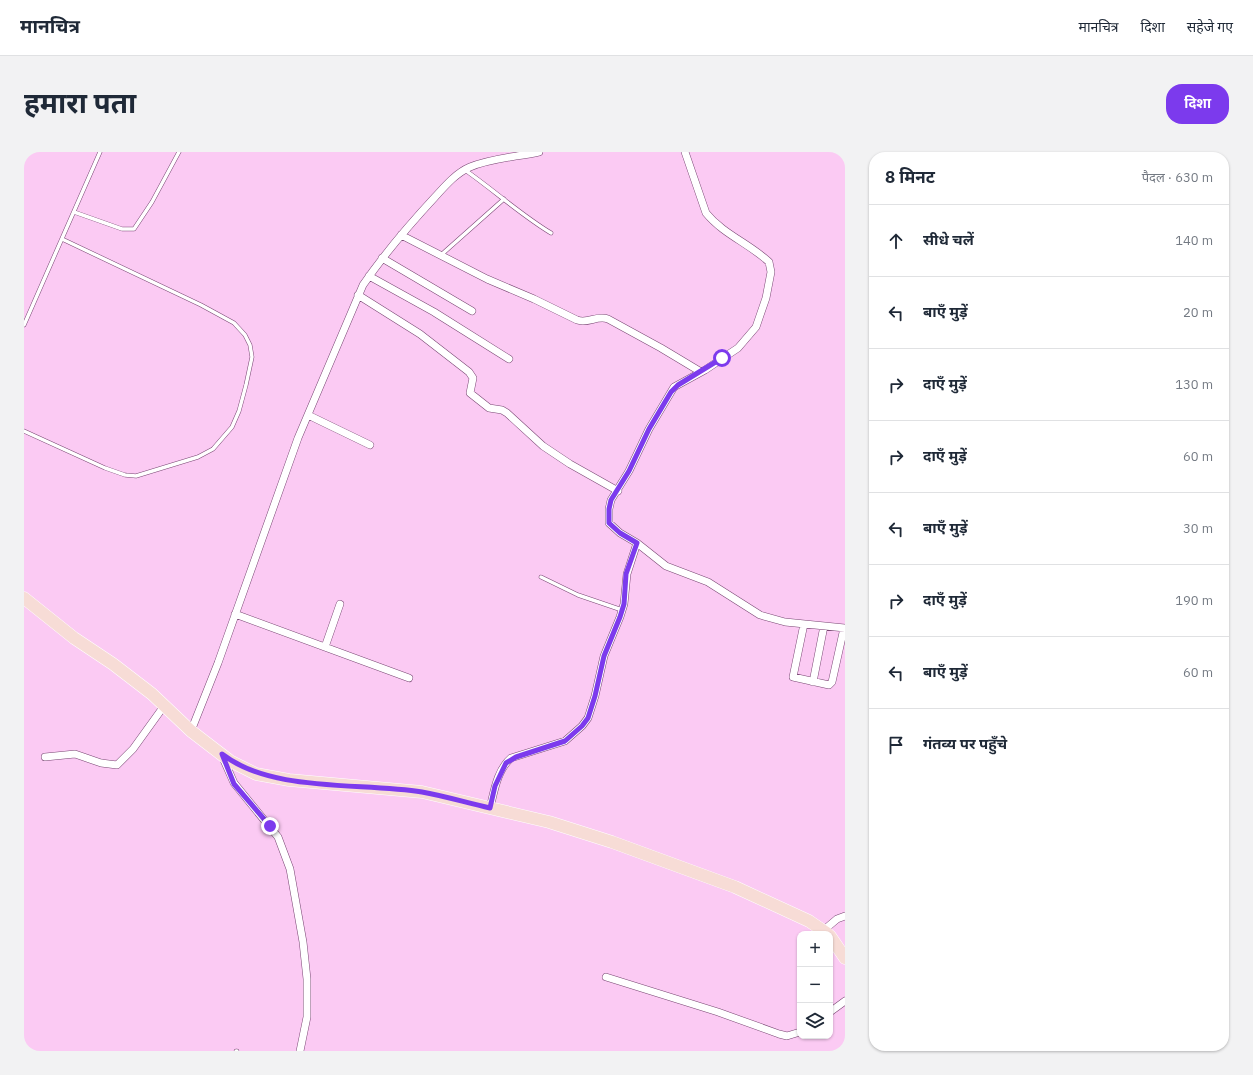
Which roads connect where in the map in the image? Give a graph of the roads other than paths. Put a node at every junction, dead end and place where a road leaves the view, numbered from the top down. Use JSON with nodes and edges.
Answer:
{"nodes":[{"id":1,"x":100,"y":152,"type":"edge"},
{"id":2,"x":179,"y":152,"type":"edge"},
{"id":3,"x":539,"y":152,"type":"edge"},
{"id":4,"x":685,"y":152,"type":"edge"},
{"id":5,"x":465,"y":170,"type":"junction"},
{"id":6,"x":504,"y":199,"type":"junction"},
{"id":7,"x":74,"y":212,"type":"junction"},
{"id":8,"x":552,"y":233,"type":"dead end"},
{"id":9,"x":401,"y":235,"type":"junction"},
{"id":10,"x":62,"y":239,"type":"junction"},
{"id":11,"x":440,"y":256,"type":"junction"},
{"id":12,"x":382,"y":258,"type":"junction"},
{"id":13,"x":369,"y":276,"type":"junction"},
{"id":14,"x":358,"y":295,"type":"junction"},
{"id":15,"x":472,"y":311,"type":"dead end"},
{"id":16,"x":24,"y":324,"type":"edge"},
{"id":17,"x":509,"y":359,"type":"dead end"},
{"id":18,"x":701,"y":372,"type":"junction"},
{"id":19,"x":308,"y":415,"type":"junction"},
{"id":20,"x":24,"y":431,"type":"edge"},
{"id":21,"x":370,"y":444,"type":"dead end"},
{"id":22,"x":618,"y":491,"type":"junction"},
{"id":23,"x":637,"y":543,"type":"junction"},
{"id":24,"x":541,"y":577,"type":"dead end"},
{"id":25,"x":24,"y":598,"type":"edge"},
{"id":26,"x":340,"y":604,"type":"dead end"},
{"id":27,"x":622,"y":610,"type":"junction"},
{"id":28,"x":235,"y":614,"type":"junction"},
{"id":29,"x":804,"y":624,"type":"junction"},
{"id":30,"x":824,"y":626,"type":"junction"},
{"id":31,"x":844,"y":628,"type":"edge"},
{"id":32,"x":325,"y":647,"type":"junction"},
{"id":33,"x":409,"y":678,"type":"dead end"},
{"id":34,"x":813,"y":682,"type":"junction"},
{"id":35,"x":164,"y":706,"type":"junction"},
{"id":36,"x":191,"y":730,"type":"junction"},
{"id":37,"x":222,"y":754,"type":"junction"},
{"id":38,"x":45,"y":757,"type":"dead end"},
{"id":39,"x":490,"y":808,"type":"junction"},
{"id":40,"x":845,"y":916,"type":"edge"},
{"id":41,"x":824,"y":931,"type":"edge"},
{"id":42,"x":828,"y":931,"type":"edge"},
{"id":43,"x":833,"y":941,"type":"edge"},
{"id":44,"x":845,"y":958,"type":"edge"},
{"id":45,"x":606,"y":977,"type":"dead end"},
{"id":46,"x":845,"y":1001,"type":"edge"},
{"id":47,"x":833,"y":1010,"type":"edge"},
{"id":48,"x":797,"y":1033,"type":"edge"},
{"id":49,"x":300,"y":1051,"type":"edge"}],
"edges":[{"from":1,"to":7,"type":"lane"},
{"from":2,"to":7,"type":"lane"},
{"from":3,"to":5,"type":"street"},
{"from":4,"to":18,"type":"street"},
{"from":5,"to":6,"type":"lane"},
{"from":5,"to":9,"type":"street"},
{"from":6,"to":8,"type":"lane"},
{"from":6,"to":11,"type":"lane"},
{"from":7,"to":10,"type":"lane"},
{"from":9,"to":11,"type":"street"},
{"from":9,"to":12,"type":"street"},
{"from":10,"to":16,"type":"lane"},
{"from":10,"to":20,"type":"lane"},
{"from":11,"to":18,"type":"street"},
{"from":12,"to":13,"type":"street"},
{"from":12,"to":15,"type":"street"},
{"from":13,"to":14,"type":"street"},
{"from":13,"to":17,"type":"street"},
{"from":14,"to":19,"type":"street"},
{"from":14,"to":22,"type":"street"},
{"from":18,"to":22,"type":"street"},
{"from":19,"to":21,"type":"street"},
{"from":19,"to":28,"type":"street"},
{"from":22,"to":23,"type":"street"},
{"from":23,"to":27,"type":"street"},
{"from":23,"to":29,"type":"street"},
{"from":24,"to":27,"type":"lane"},
{"from":25,"to":35,"type":"main road"},
{"from":26,"to":32,"type":"street"},
{"from":27,"to":39,"type":"street"},
{"from":28,"to":32,"type":"street"},
{"from":28,"to":36,"type":"street"},
{"from":29,"to":30,"type":"street"},
{"from":29,"to":34,"type":"street"},
{"from":30,"to":31,"type":"street"},
{"from":30,"to":34,"type":"street"},
{"from":31,"to":34,"type":"street"},
{"from":32,"to":33,"type":"street"},
{"from":35,"to":36,"type":"main road"},
{"from":35,"to":38,"type":"street"},
{"from":36,"to":37,"type":"main road"},
{"from":37,"to":39,"type":"main road"},
{"from":37,"to":49,"type":"street"},
{"from":39,"to":41,"type":"main road"},
{"from":40,"to":42,"type":"street"},
{"from":43,"to":44,"type":"main road"},
{"from":45,"to":48,"type":"street"},
{"from":46,"to":47,"type":"street"}]}
